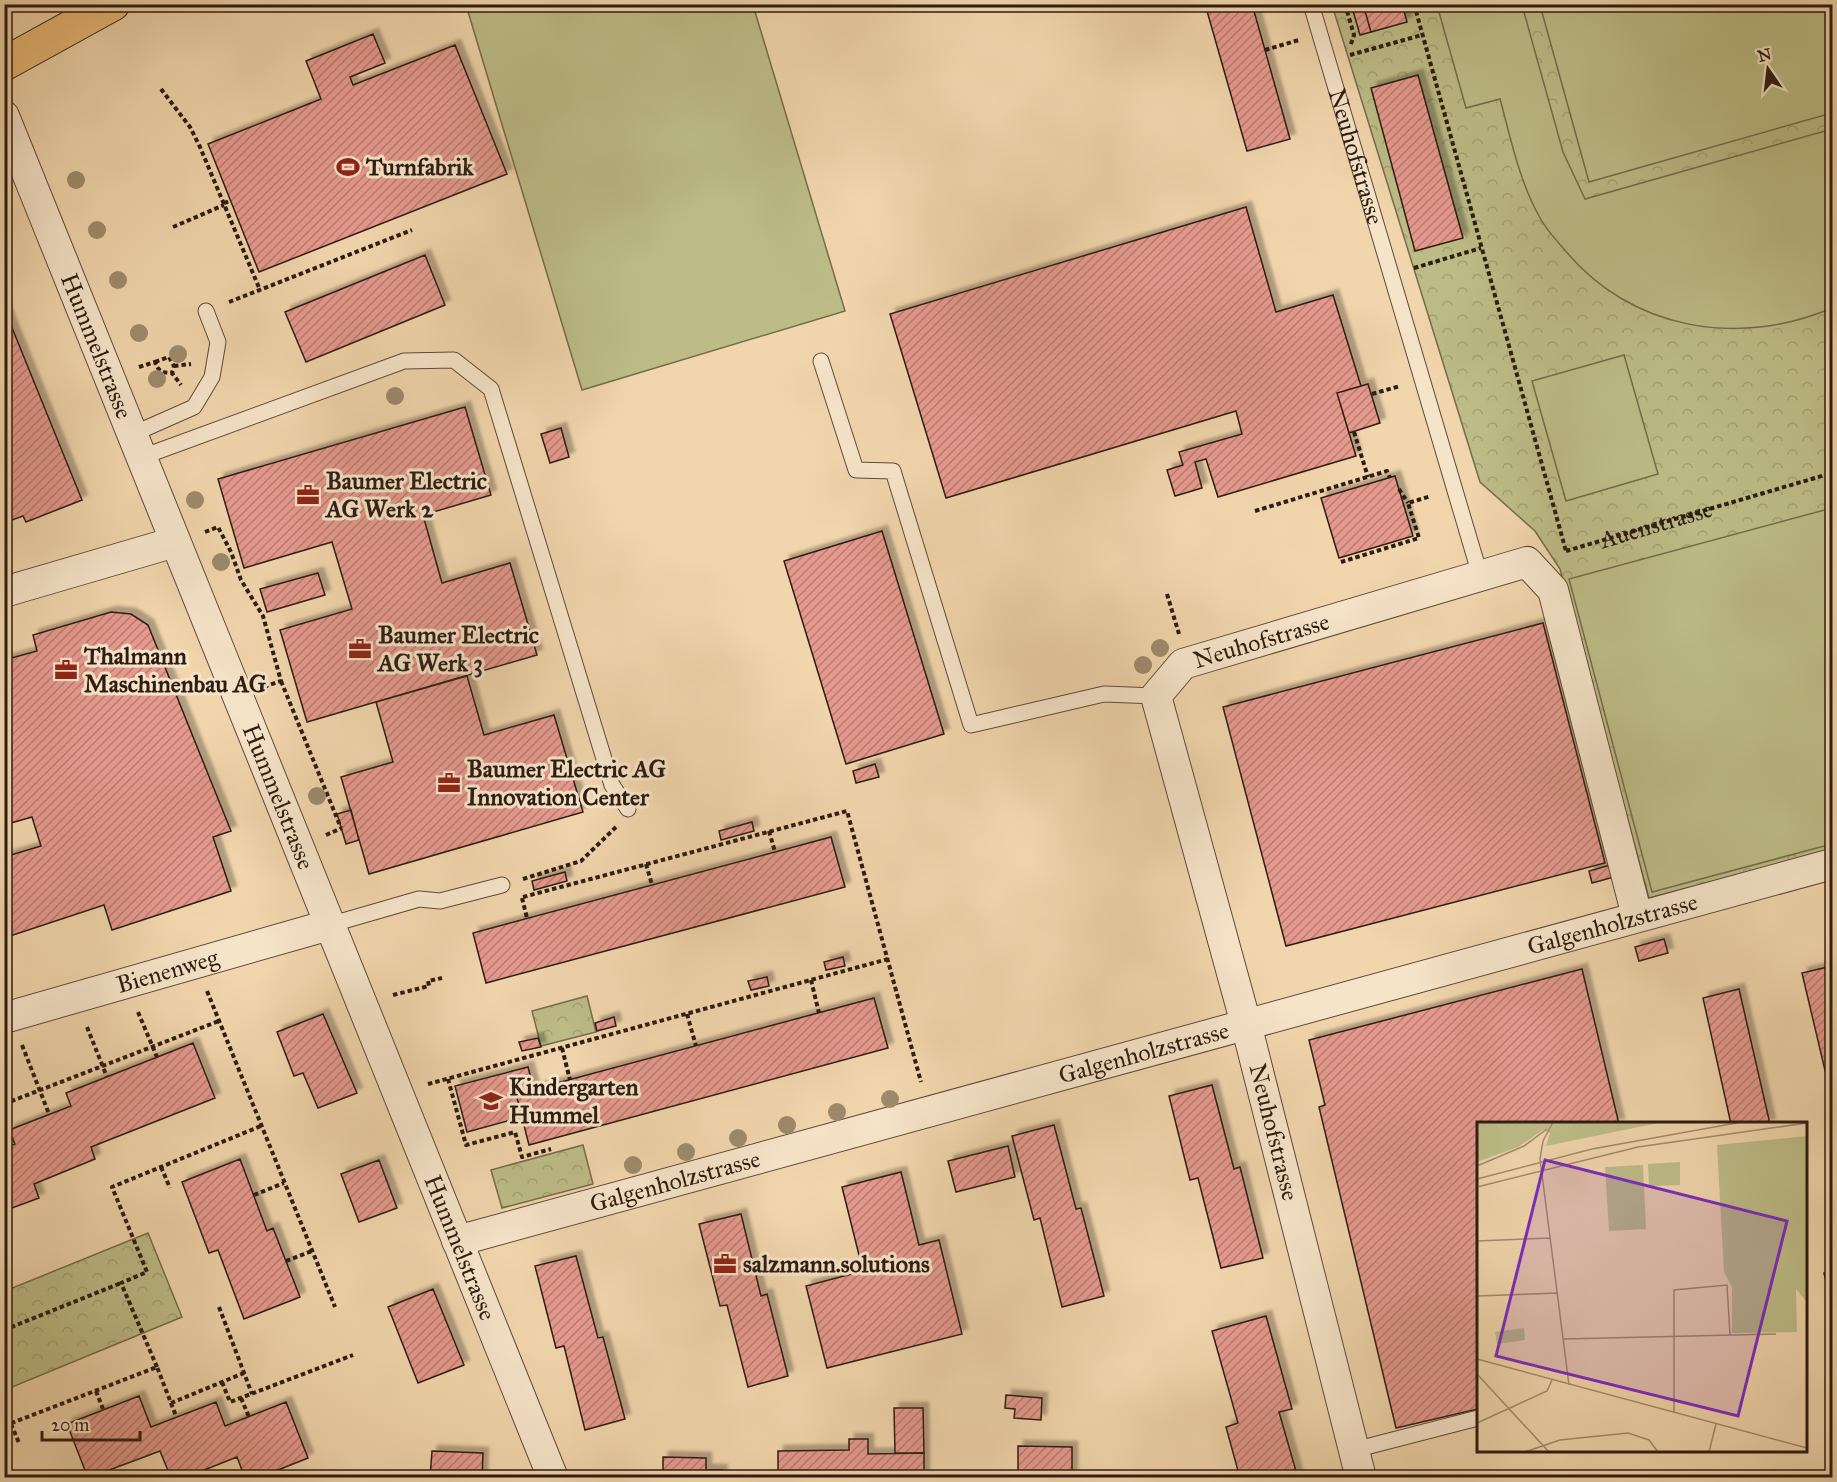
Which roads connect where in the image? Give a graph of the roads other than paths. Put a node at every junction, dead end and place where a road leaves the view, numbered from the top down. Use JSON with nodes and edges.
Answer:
{"nodes":[{"id":1,"x":113,"y":4,"type":"edge"},
{"id":2,"x":1311,"y":4,"type":"edge"},
{"id":3,"x":4,"y":63,"type":"edge"},
{"id":4,"x":4,"y":116,"type":"edge"},
{"id":5,"x":206,"y":311,"type":"road end"},
{"id":6,"x":821,"y":362,"type":"dead end"},
{"id":7,"x":138,"y":446,"type":"junction"},
{"id":8,"x":175,"y":542,"type":"junction"},
{"id":9,"x":1480,"y":575,"type":"junction"},
{"id":10,"x":4,"y":592,"type":"edge"},
{"id":11,"x":1156,"y":696,"type":"junction"},
{"id":12,"x":628,"y":809,"type":"dead end"},
{"id":13,"x":1833,"y":864,"type":"edge"},
{"id":14,"x":502,"y":885,"type":"road end"},
{"id":15,"x":1637,"y":916,"type":"junction"},
{"id":16,"x":329,"y":925,"type":"junction"},
{"id":17,"x":7,"y":1018,"type":"edge"},
{"id":18,"x":1246,"y":1024,"type":"junction"},
{"id":19,"x":457,"y":1241,"type":"junction"},
{"id":20,"x":1477,"y":1419,"type":"edge"},
{"id":21,"x":1357,"y":1464,"type":"edge"},
{"id":22,"x":553,"y":1478,"type":"edge"}],
"edges":[{"from":1,"to":3,"type":"highway"},
{"from":2,"to":9,"type":"lane","name":"Neuhofstrasse"},
{"from":4,"to":7,"type":"street","name":"Hummelstrasse"},
{"from":5,"to":7,"type":"lane"},
{"from":6,"to":11,"type":"lane"},
{"from":7,"to":8,"type":"street","name":"Hummelstrasse"},
{"from":7,"to":12,"type":"lane"},
{"from":8,"to":10,"type":"street"},
{"from":8,"to":16,"type":"street","name":"Hummelstrasse"},
{"from":9,"to":11,"type":"street","name":"Neuhofstrasse"},
{"from":9,"to":15,"type":"street"},
{"from":11,"to":18,"type":"street","name":"Neuhofstrasse"},
{"from":13,"to":15,"type":"street","name":"Galgenholzstrasse"},
{"from":14,"to":16,"type":"lane"},
{"from":15,"to":18,"type":"street","name":"Galgenholzstrasse"},
{"from":16,"to":17,"type":"street","name":"Bienenweg"},
{"from":16,"to":19,"type":"street","name":"Hummelstrasse"},
{"from":18,"to":19,"type":"street","name":"Galgenholzstrasse"},
{"from":18,"to":21,"type":"street","name":"Neuhofstrasse"},
{"from":19,"to":22,"type":"street","name":"Hummelstrasse"},
{"from":20,"to":21,"type":"lane"}]}
